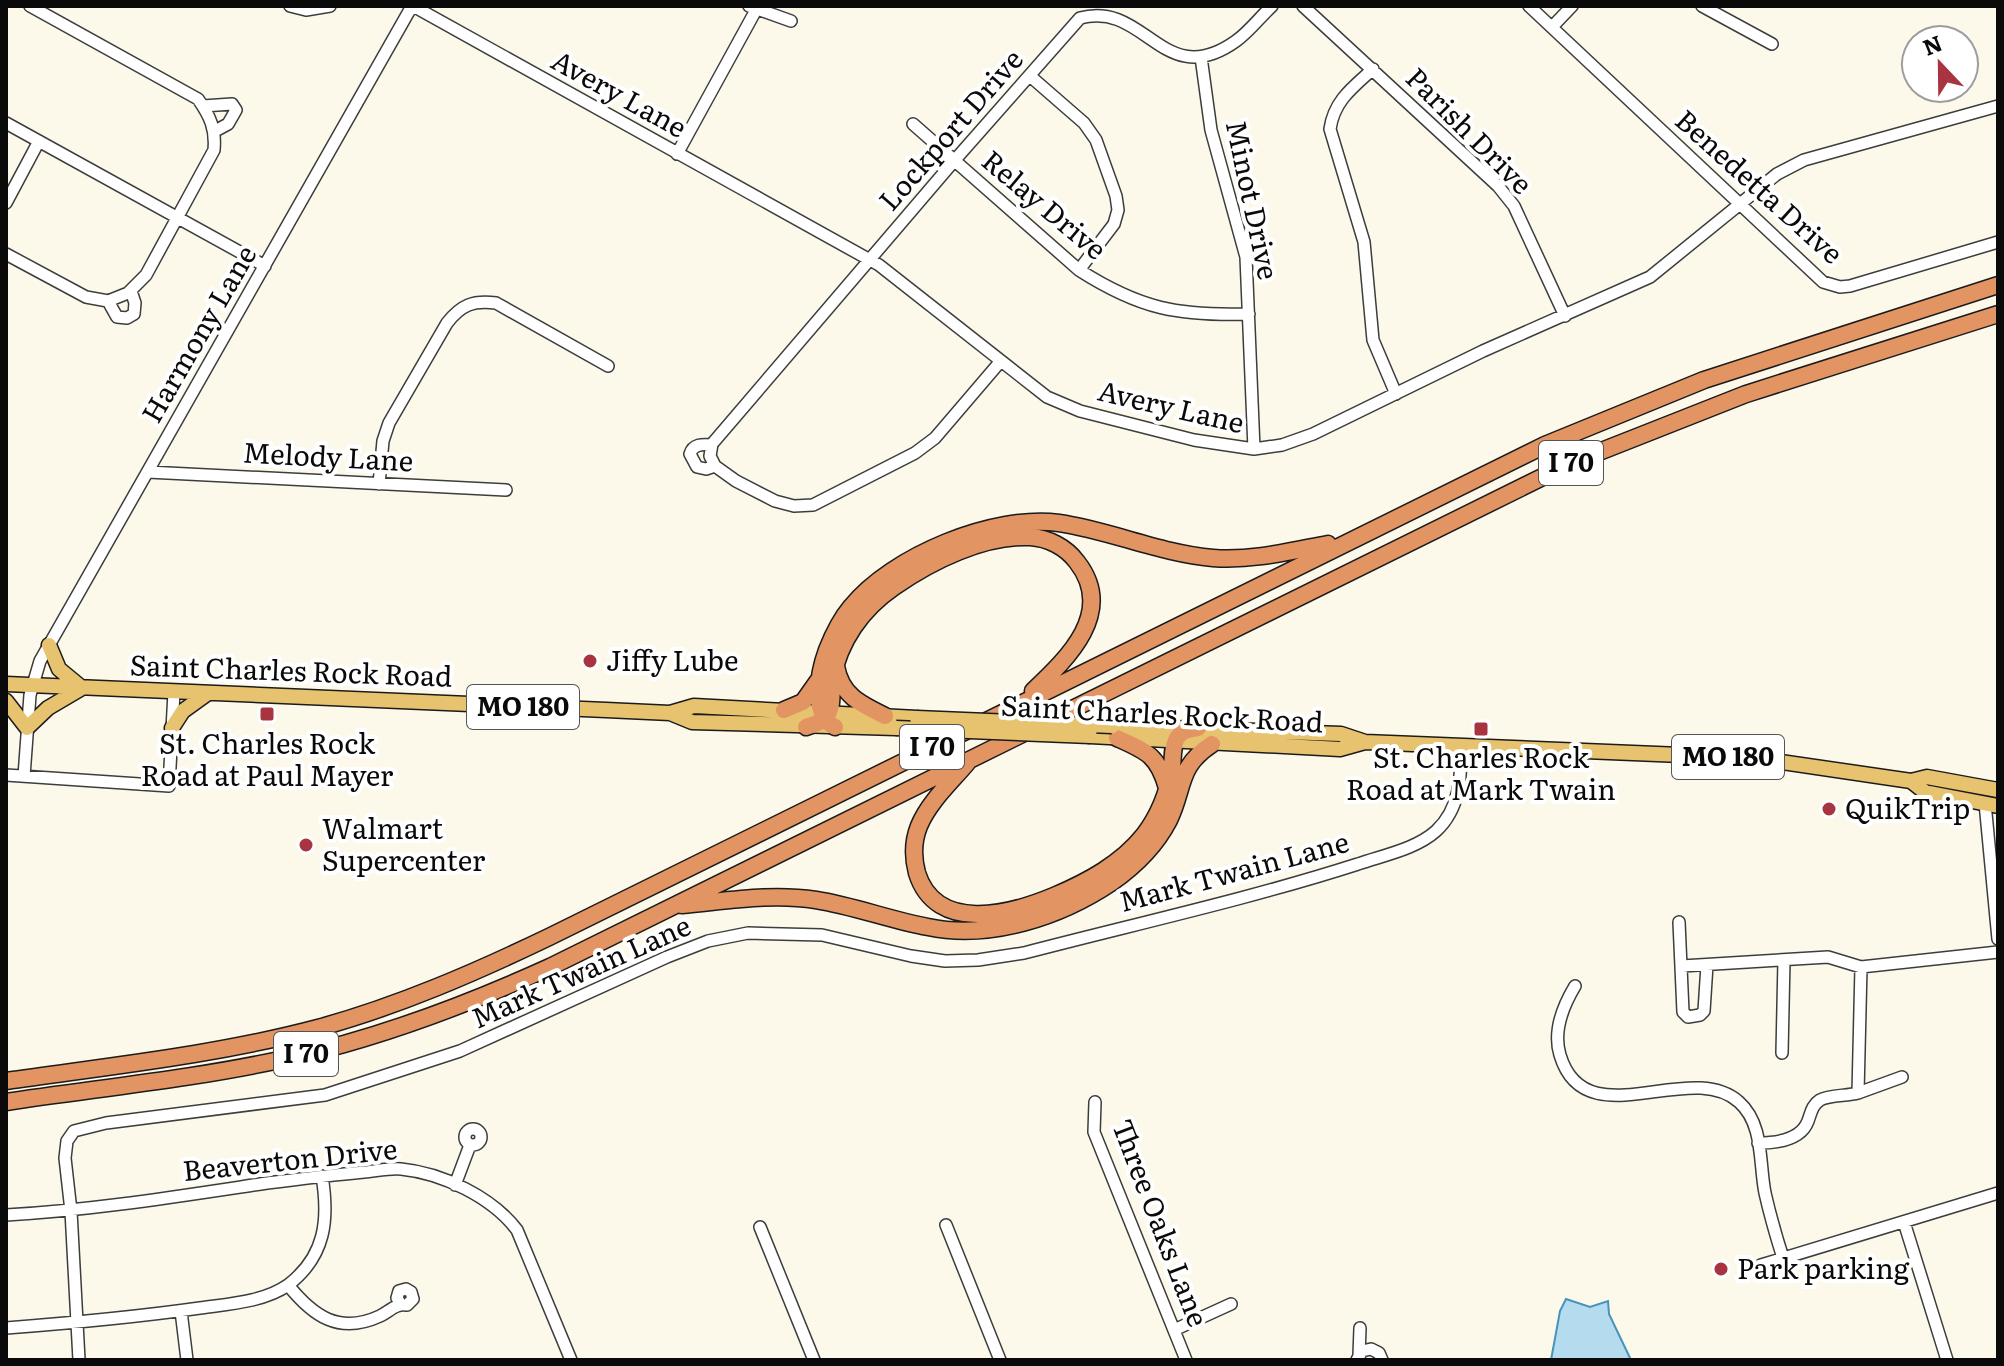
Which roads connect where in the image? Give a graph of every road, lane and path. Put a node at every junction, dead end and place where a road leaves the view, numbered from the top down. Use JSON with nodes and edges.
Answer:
{"nodes":[{"id":1,"x":30,"y":6,"type":"edge"},
{"id":2,"x":290,"y":6,"type":"edge"},
{"id":3,"x":330,"y":6,"type":"edge"},
{"id":4,"x":412,"y":6,"type":"edge"},
{"id":5,"x":1272,"y":6,"type":"edge"},
{"id":6,"x":1303,"y":6,"type":"edge"},
{"id":7,"x":1529,"y":6,"type":"edge"},
{"id":8,"x":1572,"y":6,"type":"edge"},
{"id":9,"x":1702,"y":6,"type":"edge"},
{"id":10,"x":753,"y":8,"type":"edge"},
{"id":11,"x":791,"y":21,"type":"dead end"},
{"id":12,"x":1552,"y":27,"type":"junction"},
{"id":13,"x":1772,"y":44,"type":"dead end"},
{"id":14,"x":1201,"y":57,"type":"junction"},
{"id":15,"x":1373,"y":69,"type":"junction"},
{"id":16,"x":1030,"y":76,"type":"junction"},
{"id":17,"x":203,"y":106,"type":"junction"},
{"id":18,"x":1998,"y":106,"type":"edge"},
{"id":19,"x":6,"y":123,"type":"edge"},
{"id":20,"x":913,"y":124,"type":"dead end"},
{"id":21,"x":215,"y":131,"type":"junction"},
{"id":22,"x":39,"y":141,"type":"junction"},
{"id":23,"x":677,"y":154,"type":"junction"},
{"id":24,"x":954,"y":161,"type":"junction"},
{"id":25,"x":6,"y":203,"type":"edge"},
{"id":26,"x":1740,"y":204,"type":"junction"},
{"id":27,"x":177,"y":217,"type":"junction"},
{"id":28,"x":1998,"y":242,"type":"edge"},
{"id":29,"x":6,"y":254,"type":"edge"},
{"id":30,"x":870,"y":259,"type":"junction"},
{"id":31,"x":265,"y":266,"type":"junction"},
{"id":32,"x":1079,"y":270,"type":"junction"},
{"id":33,"x":1998,"y":285,"type":"edge"},
{"id":34,"x":131,"y":291,"type":"junction"},
{"id":35,"x":108,"y":301,"type":"junction"},
{"id":36,"x":1249,"y":314,"type":"junction"},
{"id":37,"x":1998,"y":314,"type":"edge"},
{"id":38,"x":1565,"y":316,"type":"junction"},
{"id":39,"x":1000,"y":362,"type":"junction"},
{"id":40,"x":608,"y":366,"type":"dead end"},
{"id":41,"x":1396,"y":394,"type":"junction"},
{"id":42,"x":1254,"y":449,"type":"junction"},
{"id":43,"x":148,"y":472,"type":"junction"},
{"id":44,"x":379,"y":484,"type":"junction"},
{"id":45,"x":506,"y":490,"type":"dead end"},
{"id":46,"x":1349,"y":540,"type":"junction"},
{"id":47,"x":49,"y":645,"type":"junction"},
{"id":48,"x":836,"y":664,"type":"junction"},
{"id":49,"x":820,"y":676,"type":"junction"},
{"id":50,"x":6,"y":684,"type":"edge"},
{"id":51,"x":31,"y":686,"type":"junction"},
{"id":52,"x":82,"y":688,"type":"junction"},
{"id":53,"x":174,"y":692,"type":"junction"},
{"id":54,"x":208,"y":693,"type":"junction"},
{"id":55,"x":6,"y":701,"type":"edge"},
{"id":56,"x":1019,"y":704,"type":"junction"},
{"id":57,"x":784,"y":710,"type":"junction"},
{"id":58,"x":670,"y":713,"type":"junction"},
{"id":59,"x":827,"y":718,"type":"junction"},
{"id":60,"x":890,"y":722,"type":"junction"},
{"id":61,"x":806,"y":727,"type":"joint"},
{"id":62,"x":27,"y":728,"type":"junction"},
{"id":63,"x":172,"y":728,"type":"junction"},
{"id":64,"x":1198,"y":728,"type":"joint"},
{"id":65,"x":1114,"y":732,"type":"junction"},
{"id":66,"x":1178,"y":736,"type":"junction"},
{"id":67,"x":1365,"y":742,"type":"junction"},
{"id":68,"x":1212,"y":744,"type":"junction"},
{"id":69,"x":1460,"y":746,"type":"junction"},
{"id":70,"x":971,"y":758,"type":"junction"},
{"id":71,"x":6,"y":775,"type":"edge"},
{"id":72,"x":24,"y":776,"type":"junction"},
{"id":73,"x":1183,"y":777,"type":"junction"},
{"id":74,"x":1911,"y":781,"type":"junction"},
{"id":75,"x":1167,"y":789,"type":"junction"},
{"id":76,"x":1998,"y":790,"type":"edge"},
{"id":77,"x":1992,"y":805,"type":"edge"},
{"id":78,"x":673,"y":906,"type":"junction"},
{"id":79,"x":1679,"y":922,"type":"dead end"},
{"id":80,"x":1998,"y":939,"type":"edge"},
{"id":81,"x":1998,"y":952,"type":"edge"},
{"id":82,"x":1784,"y":960,"type":"junction"},
{"id":83,"x":1707,"y":965,"type":"junction"},
{"id":84,"x":1682,"y":966,"type":"junction"},
{"id":85,"x":1861,"y":967,"type":"junction"},
{"id":86,"x":1575,"y":986,"type":"dead end"},
{"id":87,"x":1782,"y":1053,"type":"dead end"},
{"id":88,"x":1902,"y":1077,"type":"dead end"},
{"id":89,"x":6,"y":1081,"type":"edge"},
{"id":90,"x":1858,"y":1093,"type":"junction"},
{"id":91,"x":6,"y":1102,"type":"edge"},
{"id":92,"x":1095,"y":1102,"type":"dead end"},
{"id":93,"x":1758,"y":1143,"type":"junction"},
{"id":94,"x":470,"y":1145,"type":"dead end"},
{"id":95,"x":322,"y":1176,"type":"junction"},
{"id":96,"x":455,"y":1185,"type":"junction"},
{"id":97,"x":1998,"y":1193,"type":"edge"},
{"id":98,"x":71,"y":1211,"type":"junction"},
{"id":99,"x":6,"y":1215,"type":"edge"},
{"id":100,"x":1904,"y":1222,"type":"junction"},
{"id":101,"x":946,"y":1225,"type":"dead end"},
{"id":102,"x":760,"y":1227,"type":"dead end"},
{"id":103,"x":1783,"y":1258,"type":"junction"},
{"id":104,"x":1761,"y":1265,"type":"dead end"},
{"id":105,"x":288,"y":1285,"type":"junction"},
{"id":106,"x":400,"y":1303,"type":"dead end"},
{"id":107,"x":1231,"y":1304,"type":"dead end"},
{"id":108,"x":181,"y":1311,"type":"junction"},
{"id":109,"x":77,"y":1323,"type":"junction"},
{"id":110,"x":6,"y":1328,"type":"edge"},
{"id":111,"x":1174,"y":1330,"type":"junction"},
{"id":112,"x":1371,"y":1349,"type":"junction"},
{"id":113,"x":1358,"y":1358,"type":"edge"},
{"id":114,"x":79,"y":1360,"type":"edge"},
{"id":115,"x":187,"y":1360,"type":"edge"},
{"id":116,"x":571,"y":1360,"type":"edge"},
{"id":117,"x":814,"y":1360,"type":"edge"},
{"id":118,"x":1000,"y":1360,"type":"edge"},
{"id":119,"x":1186,"y":1360,"type":"edge"},
{"id":120,"x":1382,"y":1360,"type":"edge"},
{"id":121,"x":1947,"y":1360,"type":"edge"}],
"edges":[{"from":1,"to":17,"type":"street"},
{"from":2,"to":3,"type":"street"},
{"from":4,"to":23,"type":"street","name":"Avery Lane"},
{"from":4,"to":31,"type":"street","name":"Harmony Lane"},
{"from":5,"to":14,"type":"street"},
{"from":6,"to":15,"type":"street","name":"Parish Drive"},
{"from":7,"to":12,"type":"street","name":"Benedetta Drive"},
{"from":8,"to":12,"type":"street"},
{"from":9,"to":13,"type":"street"},
{"from":10,"to":11,"type":"street"},
{"from":10,"to":23,"type":"street"},
{"from":12,"to":26,"type":"street","name":"Benedetta Drive"},
{"from":14,"to":16,"type":"street","name":"Lockport Drive"},
{"from":14,"to":36,"type":"street","name":"Minot Drive"},
{"from":15,"to":38,"type":"street","name":"Parish Drive"},
{"from":15,"to":41,"type":"street"},
{"from":16,"to":24,"type":"street","name":"Lockport Drive"},
{"from":16,"to":32,"type":"street"},
{"from":17,"to":21,"type":"street"},
{"from":17,"to":21,"type":"street"},
{"from":18,"to":26,"type":"street","name":"Avery Lane"},
{"from":19,"to":22,"type":"street"},
{"from":20,"to":24,"type":"street","name":"Relay Drive"},
{"from":21,"to":27,"type":"street"},
{"from":22,"to":25,"type":"street"},
{"from":22,"to":27,"type":"street"},
{"from":23,"to":30,"type":"street","name":"Avery Lane"},
{"from":24,"to":30,"type":"street","name":"Lockport Drive"},
{"from":24,"to":32,"type":"street","name":"Relay Drive"},
{"from":26,"to":28,"type":"street","name":"Benedetta Drive"},
{"from":26,"to":38,"type":"street","name":"Avery Lane"},
{"from":27,"to":31,"type":"street"},
{"from":27,"to":34,"type":"street"},
{"from":29,"to":35,"type":"street"},
{"from":30,"to":39,"type":"street","name":"Avery Lane"},
{"from":30,"to":39,"type":"street","name":"Lockport Drive"},
{"from":31,"to":43,"type":"street","name":"Harmony Lane"},
{"from":32,"to":36,"type":"street","name":"Relay Drive"},
{"from":33,"to":46,"type":"highway","number":"I 70"},
{"from":34,"to":35,"type":"street"},
{"from":34,"to":35,"type":"street"},
{"from":36,"to":42,"type":"street","name":"Minot Drive"},
{"from":37,"to":70,"type":"highway","number":"I 70"},
{"from":38,"to":41,"type":"street","name":"Avery Lane"},
{"from":39,"to":42,"type":"street","name":"Avery Lane"},
{"from":40,"to":44,"type":"street"},
{"from":41,"to":42,"type":"street","name":"Avery Lane"},
{"from":43,"to":44,"type":"street","name":"Melody Lane"},
{"from":43,"to":47,"type":"street","name":"Harmony Lane"},
{"from":44,"to":45,"type":"street","name":"Melody Lane"},
{"from":46,"to":49,"type":"highway"},
{"from":46,"to":56,"type":"highway","number":"I 70"},
{"from":47,"to":51,"type":"street","name":"Harmony Lane"},
{"from":47,"to":52,"type":"main road"},
{"from":48,"to":56,"type":"highway"},
{"from":48,"to":59,"type":"highway"},
{"from":48,"to":60,"type":"highway"},
{"from":49,"to":57,"type":"highway"},
{"from":49,"to":59,"type":"highway"},
{"from":50,"to":51,"type":"main road","name":"Saint Charles Rock Road","number":"MO 180"},
{"from":51,"to":52,"type":"main road","name":"Saint Charles Rock Road","number":"MO 180"},
{"from":51,"to":62,"type":"street","name":"Harmony Lane"},
{"from":52,"to":53,"type":"main road","name":"Saint Charles Rock Road","number":"MO 180"},
{"from":52,"to":62,"type":"main road"},
{"from":53,"to":54,"type":"main road","name":"Saint Charles Rock Road","number":"MO 180"},
{"from":53,"to":63,"type":"street"},
{"from":54,"to":58,"type":"main road","name":"Saint Charles Rock Road","number":"MO 180"},
{"from":54,"to":63,"type":"main road"},
{"from":55,"to":62,"type":"main road"},
{"from":56,"to":89,"type":"highway","number":"I 70"},
{"from":57,"to":58,"type":"main road","name":"Saint Charles Rock Road","number":"MO 180"},
{"from":57,"to":59,"type":"main road","name":"Saint Charles Rock Road","number":"MO 180"},
{"from":58,"to":61,"type":"main road","name":"Saint Charles Rock Road","number":"MO 180"},
{"from":59,"to":60,"type":"main road","name":"Saint Charles Rock Road","number":"MO 180"},
{"from":59,"to":61,"type":"highway"},
{"from":60,"to":65,"type":"main road","name":"Saint Charles Rock Road","number":"MO 180","bridge":true},
{"from":60,"to":65,"type":"main road","name":"Saint Charles Rock Road","number":"MO 180","bridge":true},
{"from":62,"to":72,"type":"street","name":"Harmony Lane"},
{"from":63,"to":72,"type":"street"},
{"from":64,"to":66,"type":"highway"},
{"from":64,"to":67,"type":"main road","name":"Saint Charles Rock Road","number":"MO 180"},
{"from":65,"to":66,"type":"main road","name":"Saint Charles Rock Road","number":"MO 180"},
{"from":65,"to":75,"type":"highway"},
{"from":66,"to":68,"type":"main road","name":"Saint Charles Rock Road","number":"MO 180"},
{"from":66,"to":73,"type":"highway"},
{"from":66,"to":75,"type":"highway"},
{"from":67,"to":68,"type":"main road","name":"Saint Charles Rock Road","number":"MO 180"},
{"from":67,"to":69,"type":"main road","name":"Saint Charles Rock Road","number":"MO 180"},
{"from":68,"to":73,"type":"highway"},
{"from":69,"to":74,"type":"main road","name":"Saint Charles Rock Road","number":"MO 180"},
{"from":69,"to":98,"type":"street","name":"Mark Twain Lane"},
{"from":70,"to":75,"type":"highway"},
{"from":70,"to":78,"type":"highway","number":"I 70"},
{"from":71,"to":72,"type":"street"},
{"from":73,"to":78,"type":"highway"},
{"from":74,"to":76,"type":"main road","name":"Saint Charles Rock Road","number":"MO 180"},
{"from":74,"to":77,"type":"main road","name":"Saint Charles Rock Road","number":"MO 180"},
{"from":77,"to":80,"type":"street"},
{"from":78,"to":91,"type":"highway","number":"I 70"},
{"from":79,"to":84,"type":"street"},
{"from":81,"to":85,"type":"street"},
{"from":82,"to":83,"type":"street"},
{"from":82,"to":85,"type":"street"},
{"from":82,"to":87,"type":"street"},
{"from":83,"to":84,"type":"street"},
{"from":83,"to":84,"type":"street"},
{"from":85,"to":90,"type":"street"},
{"from":86,"to":93,"type":"street"},
{"from":88,"to":90,"type":"street"},
{"from":90,"to":93,"type":"street"},
{"from":92,"to":111,"type":"street","name":"Three Oaks Lane"},
{"from":93,"to":103,"type":"street"},
{"from":94,"to":96,"type":"street"},
{"from":95,"to":96,"type":"street","name":"Beaverton Drive"},
{"from":95,"to":98,"type":"street","name":"Beaverton Drive"},
{"from":95,"to":105,"type":"street"},
{"from":96,"to":116,"type":"street","name":"Beaverton Drive"},
{"from":97,"to":100,"type":"street"},
{"from":98,"to":99,"type":"street","name":"Beaverton Drive"},
{"from":98,"to":109,"type":"street"},
{"from":100,"to":103,"type":"street"},
{"from":100,"to":121,"type":"street"},
{"from":101,"to":118,"type":"street"},
{"from":102,"to":117,"type":"street"},
{"from":103,"to":104,"type":"street"},
{"from":105,"to":106,"type":"street"},
{"from":105,"to":108,"type":"street"},
{"from":107,"to":111,"type":"street"},
{"from":108,"to":109,"type":"street"},
{"from":108,"to":115,"type":"street"},
{"from":109,"to":110,"type":"street"},
{"from":109,"to":114,"type":"street"},
{"from":111,"to":119,"type":"street","name":"Three Oaks Lane"},
{"from":112,"to":113,"type":"street"},
{"from":112,"to":113,"type":"street"},
{"from":112,"to":120,"type":"street"}]}
